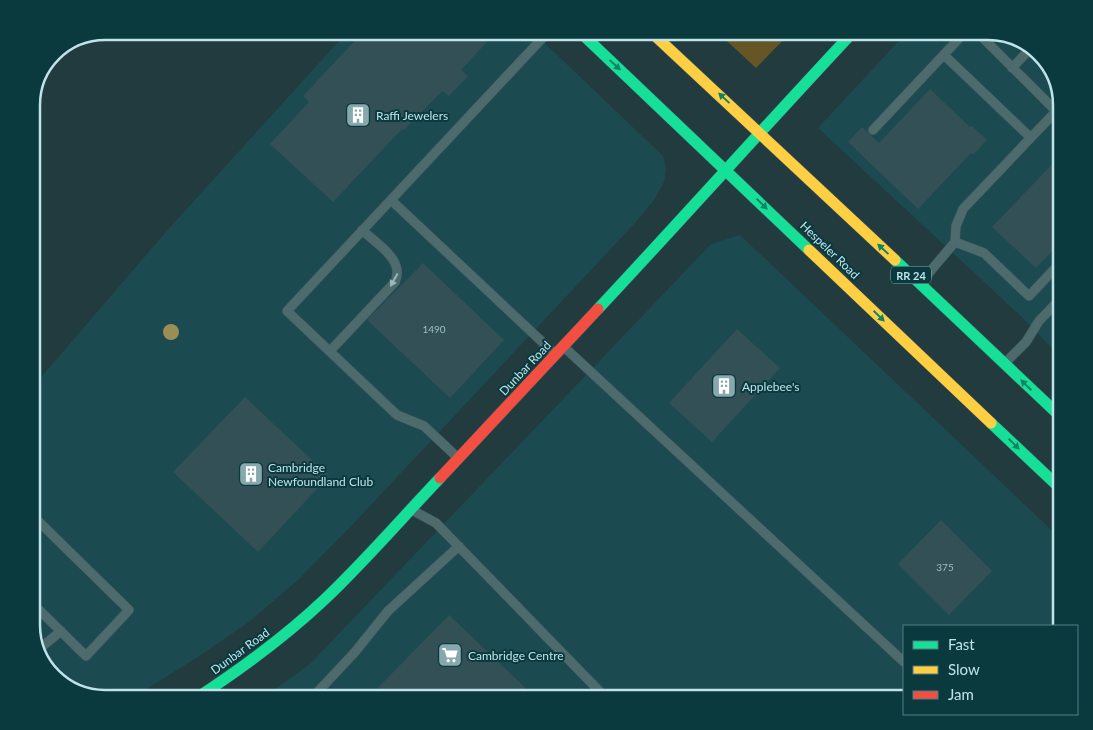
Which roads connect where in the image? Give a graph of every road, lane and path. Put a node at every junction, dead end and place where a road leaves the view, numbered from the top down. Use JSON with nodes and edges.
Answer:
{"nodes":[{"id":1,"x":541,"y":40,"type":"edge"},
{"id":2,"x":589,"y":40,"type":"edge"},
{"id":3,"x":660,"y":40,"type":"edge"},
{"id":4,"x":846,"y":40,"type":"edge"},
{"id":5,"x":958,"y":40,"type":"edge"},
{"id":6,"x":985,"y":40,"type":"edge"},
{"id":7,"x":1026,"y":53,"type":"edge"},
{"id":8,"x":944,"y":55,"type":"junction"},
{"id":9,"x":1012,"y":68,"type":"junction"},
{"id":10,"x":1053,"y":103,"type":"edge"},
{"id":11,"x":1053,"y":114,"type":"edge"},
{"id":12,"x":873,"y":130,"type":"dead end"},
{"id":13,"x":759,"y":132,"type":"junction"},
{"id":14,"x":1030,"y":137,"type":"junction"},
{"id":15,"x":726,"y":170,"type":"junction"},
{"id":16,"x":390,"y":200,"type":"junction"},
{"id":17,"x":362,"y":230,"type":"junction"},
{"id":18,"x":955,"y":242,"type":"junction"},
{"id":19,"x":1053,"y":270,"type":"edge"},
{"id":20,"x":920,"y":284,"type":"junction"},
{"id":21,"x":1053,"y":306,"type":"edge"},
{"id":22,"x":564,"y":346,"type":"junction"},
{"id":23,"x":330,"y":352,"type":"junction"},
{"id":24,"x":556,"y":355,"type":"junction"},
{"id":25,"x":1005,"y":364,"type":"junction"},
{"id":26,"x":1053,"y":409,"type":"edge"},
{"id":27,"x":459,"y":460,"type":"junction"},
{"id":28,"x":1053,"y":481,"type":"edge"},
{"id":29,"x":411,"y":510,"type":"junction"},
{"id":30,"x":40,"y":523,"type":"edge"},
{"id":31,"x":459,"y":546,"type":"junction"},
{"id":32,"x":40,"y":611,"type":"edge"},
{"id":33,"x":61,"y":631,"type":"junction"},
{"id":34,"x":43,"y":646,"type":"edge"},
{"id":35,"x":903,"y":661,"type":"edge"},
{"id":36,"x":209,"y":690,"type":"edge"},
{"id":37,"x":319,"y":690,"type":"edge"},
{"id":38,"x":598,"y":690,"type":"edge"}],
"edges":[{"from":1,"to":16,"type":"lane"},
{"from":2,"to":15,"type":"main road","name":"Hespeler Road","one_way":true},
{"from":13,"to":3,"type":"main road","number":"RR 24","one_way":true},
{"from":4,"to":13,"type":"main road","name":"Dunbar Road"},
{"from":5,"to":8,"type":"lane"},
{"from":6,"to":9,"type":"lane"},
{"from":7,"to":9,"type":"lane"},
{"from":8,"to":12,"type":"lane"},
{"from":8,"to":14,"type":"lane"},
{"from":9,"to":10,"type":"lane"},
{"from":11,"to":14,"type":"lane"},
{"from":13,"to":15,"type":"main road","name":"Dunbar Road"},
{"from":20,"to":13,"type":"main road","number":"RR 24","one_way":true},
{"from":14,"to":18,"type":"lane"},
{"from":15,"to":22,"type":"main road","name":"Dunbar Road"},
{"from":15,"to":28,"type":"main road","name":"Hespeler Road","one_way":true},
{"from":16,"to":17,"type":"lane"},
{"from":16,"to":24,"type":"lane"},
{"from":17,"to":23,"type":"lane","one_way":true},
{"from":17,"to":23,"type":"lane"},
{"from":18,"to":19,"type":"lane"},
{"from":18,"to":20,"type":"lane"},
{"from":20,"to":25,"type":"main road","number":"RR 24"},
{"from":21,"to":25,"type":"lane"},
{"from":22,"to":24,"type":"main road","name":"Dunbar Road"},
{"from":22,"to":35,"type":"lane"},
{"from":23,"to":27,"type":"lane"},
{"from":24,"to":27,"type":"main road","name":"Dunbar Road"},
{"from":26,"to":25,"type":"main road","number":"RR 24","one_way":true},
{"from":27,"to":29,"type":"main road","name":"Dunbar Road"},
{"from":29,"to":31,"type":"lane"},
{"from":29,"to":36,"type":"main road","name":"Dunbar Road"},
{"from":30,"to":33,"type":"lane"},
{"from":31,"to":37,"type":"lane"},
{"from":31,"to":38,"type":"lane"},
{"from":32,"to":33,"type":"lane"},
{"from":33,"to":34,"type":"lane"}]}
